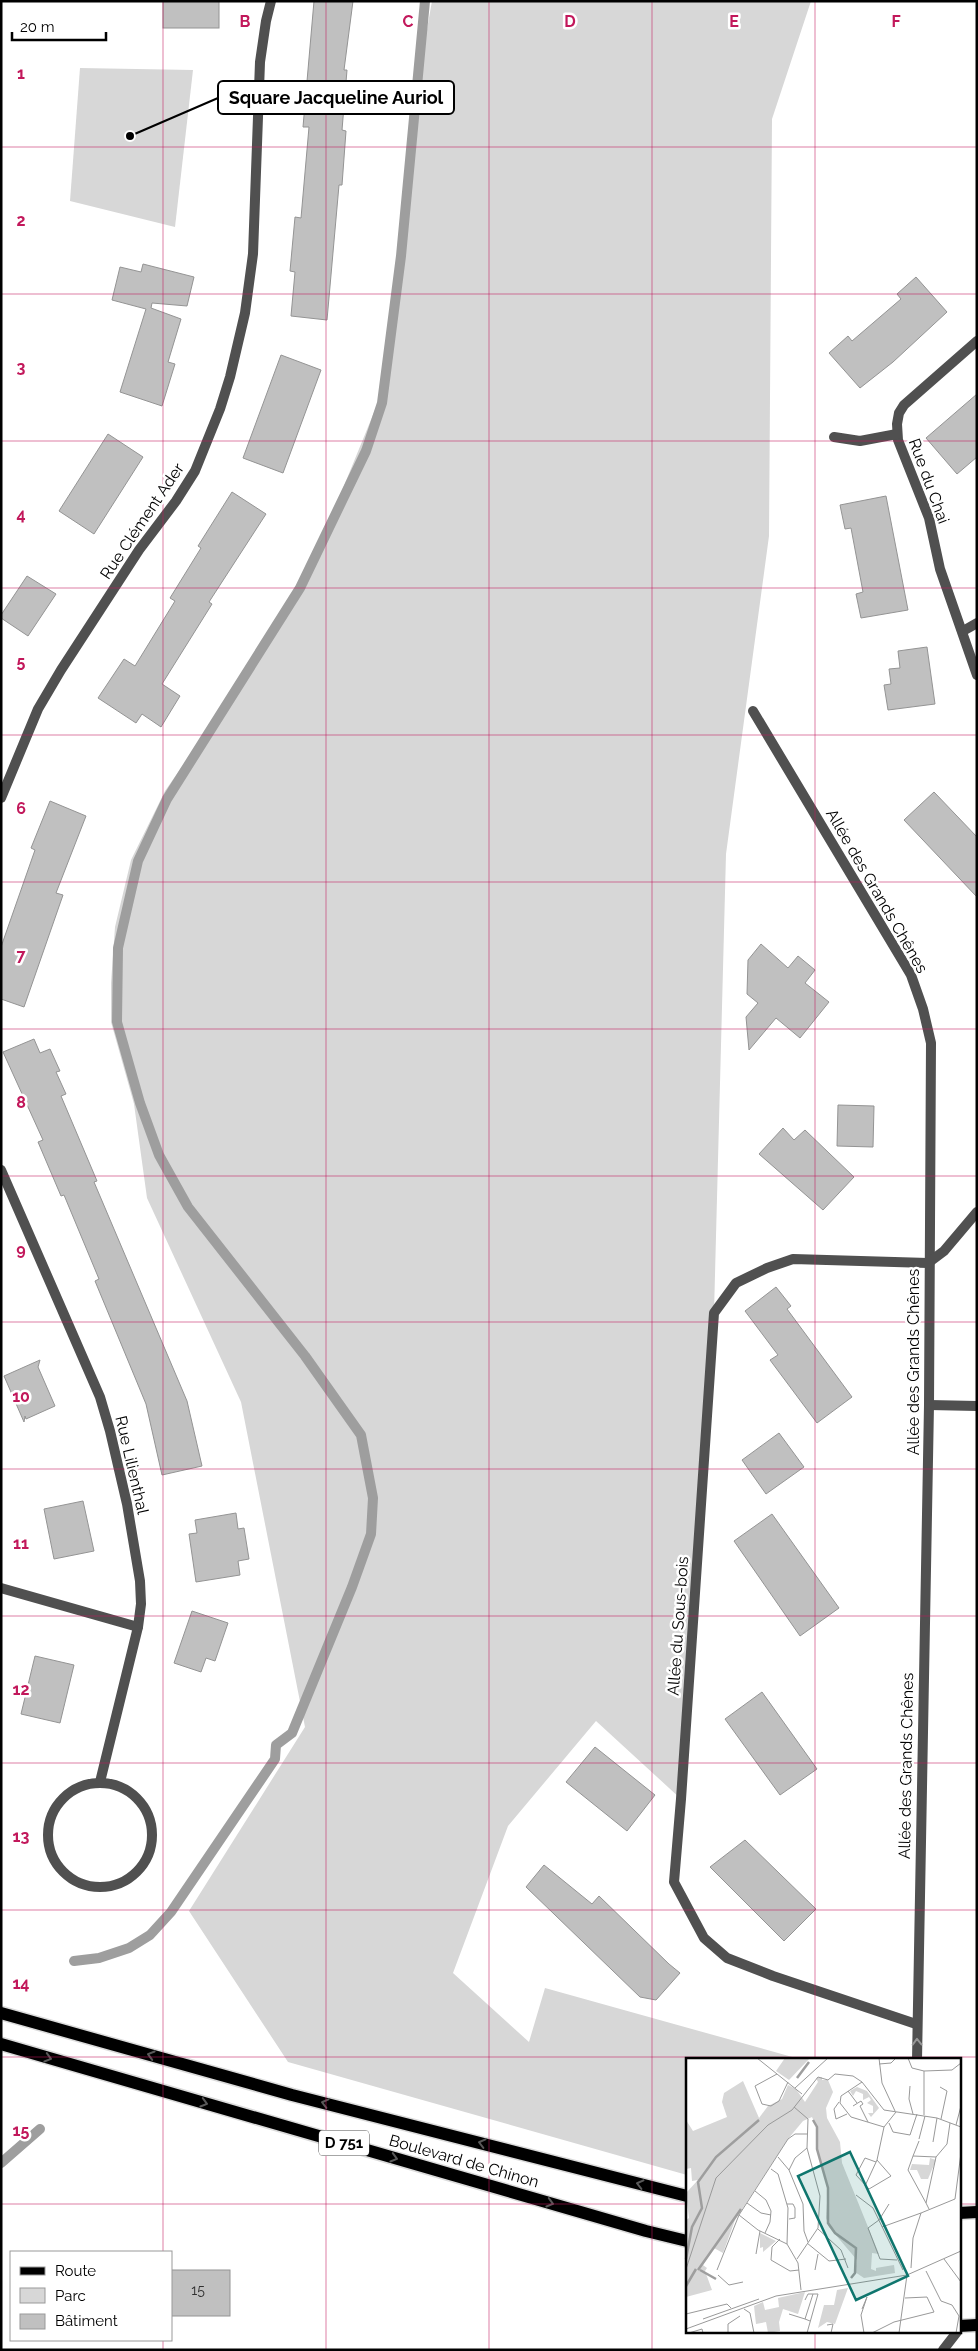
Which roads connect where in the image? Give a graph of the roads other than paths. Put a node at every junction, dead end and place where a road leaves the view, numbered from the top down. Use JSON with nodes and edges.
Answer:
{"nodes":[{"id":1,"x":271,"y":1,"type":"edge"},
{"id":2,"x":977,"y":341,"type":"edge"},
{"id":3,"x":897,"y":434,"type":"junction"},
{"id":4,"x":834,"y":437,"type":"dead end"},
{"id":5,"x":977,"y":623,"type":"edge"},
{"id":6,"x":962,"y":631,"type":"junction"},
{"id":7,"x":977,"y":675,"type":"edge"},
{"id":8,"x":753,"y":711,"type":"dead end"},
{"id":9,"x":1,"y":798,"type":"edge"},
{"id":10,"x":1,"y":1170,"type":"edge"},
{"id":11,"x":977,"y":1212,"type":"edge"},
{"id":12,"x":928,"y":1263,"type":"junction"},
{"id":13,"x":929,"y":1405,"type":"junction"},
{"id":14,"x":977,"y":1406,"type":"edge"},
{"id":15,"x":1,"y":1588,"type":"edge"},
{"id":16,"x":138,"y":1626,"type":"junction"},
{"id":17,"x":100,"y":1782,"type":"junction"},
{"id":18,"x":1,"y":2013,"type":"edge"},
{"id":19,"x":916,"y":2024,"type":"junction"},
{"id":20,"x":1,"y":2044,"type":"edge"},
{"id":21,"x":917,"y":2058,"type":"edge"},
{"id":22,"x":686,"y":2196,"type":"edge"},
{"id":23,"x":977,"y":2212,"type":"edge"},
{"id":24,"x":960,"y":2213,"type":"edge"},
{"id":25,"x":686,"y":2241,"type":"edge"},
{"id":26,"x":977,"y":2325,"type":"edge"},
{"id":27,"x":960,"y":2329,"type":"edge"},
{"id":28,"x":956,"y":2334,"type":"edge"},
{"id":29,"x":943,"y":2350,"type":"edge"}],
"edges":[{"from":1,"to":9,"type":"street","name":"Rue Clément Ader"},
{"from":2,"to":3,"type":"street","name":"Rue du Chai"},
{"from":3,"to":4,"type":"street"},
{"from":3,"to":6,"type":"street","name":"Rue du Chai"},
{"from":5,"to":6,"type":"street"},
{"from":6,"to":7,"type":"street","name":"Rue du Chai"},
{"from":8,"to":12,"type":"street","name":"Allée des Grands Chênes"},
{"from":10,"to":16,"type":"street","name":"Rue Lilienthal"},
{"from":11,"to":12,"type":"street"},
{"from":12,"to":13,"type":"street","name":"Allée des Grands Chênes"},
{"from":12,"to":19,"type":"street","name":"Allée du Sous-bois"},
{"from":13,"to":14,"type":"street"},
{"from":13,"to":19,"type":"street","name":"Allée des Grands Chênes"},
{"from":15,"to":16,"type":"street"},
{"from":16,"to":17,"type":"street","name":"Rue Lilienthal"},
{"from":17,"to":17,"type":"street"},
{"from":22,"to":18,"type":"main road","name":"Boulevard de Chinon","number":"D 751","one_way":true},
{"from":21,"to":19,"type":"street","name":"Allée des Grands Chênes","one_way":true},
{"from":20,"to":25,"type":"main road","name":"Boulevard de Chinon","number":"D 751","one_way":true},
{"from":23,"to":24,"type":"main road"},
{"from":26,"to":27,"type":"main road"},
{"from":28,"to":29,"type":"street"}]}
